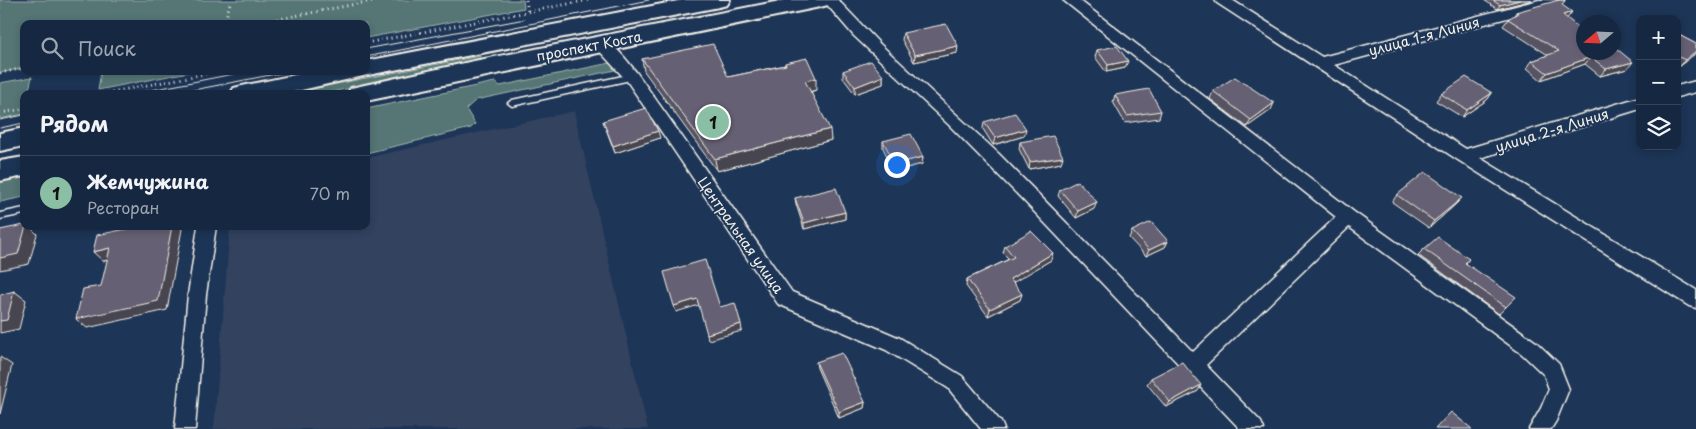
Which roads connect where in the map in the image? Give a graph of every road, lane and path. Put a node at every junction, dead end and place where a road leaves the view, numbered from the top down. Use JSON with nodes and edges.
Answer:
{"nodes":[{"id":1,"x":231,"y":0,"type":"edge"},
{"id":2,"x":377,"y":0,"type":"edge"},
{"id":3,"x":526,"y":0,"type":"edge"},
{"id":4,"x":556,"y":0,"type":"edge"},
{"id":5,"x":590,"y":0,"type":"edge"},
{"id":6,"x":718,"y":0,"type":"edge"},
{"id":7,"x":820,"y":0,"type":"edge"},
{"id":8,"x":830,"y":0,"type":"edge"},
{"id":9,"x":1070,"y":0,"type":"edge"},
{"id":10,"x":1222,"y":0,"type":"edge"},
{"id":11,"x":1557,"y":0,"type":"edge"},
{"id":12,"x":557,"y":6,"type":"junction"},
{"id":13,"x":528,"y":12,"type":"junction"},
{"id":14,"x":225,"y":20,"type":"edge"},
{"id":15,"x":274,"y":20,"type":"edge"},
{"id":16,"x":558,"y":41,"type":"junction"},
{"id":17,"x":370,"y":42,"type":"edge"},
{"id":18,"x":600,"y":44,"type":"junction"},
{"id":19,"x":1320,"y":64,"type":"junction"},
{"id":20,"x":370,"y":68,"type":"edge"},
{"id":21,"x":20,"y":69,"type":"edge"},
{"id":22,"x":0,"y":73,"type":"edge"},
{"id":23,"x":199,"y":75,"type":"edge"},
{"id":24,"x":335,"y":75,"type":"edge"},
{"id":25,"x":632,"y":77,"type":"junction"},
{"id":26,"x":1696,"y":86,"type":"edge"},
{"id":27,"x":122,"y":90,"type":"edge"},
{"id":28,"x":262,"y":90,"type":"edge"},
{"id":29,"x":1681,"y":91,"type":"edge"},
{"id":30,"x":370,"y":92,"type":"edge"},
{"id":31,"x":512,"y":103,"type":"dead end"},
{"id":32,"x":1636,"y":104,"type":"edge"},
{"id":33,"x":20,"y":110,"type":"edge"},
{"id":34,"x":0,"y":113,"type":"edge"},
{"id":35,"x":20,"y":138,"type":"edge"},
{"id":36,"x":0,"y":142,"type":"edge"},
{"id":37,"x":1464,"y":156,"type":"junction"},
{"id":38,"x":20,"y":167,"type":"edge"},
{"id":39,"x":0,"y":171,"type":"edge"},
{"id":40,"x":20,"y":212,"type":"edge"},
{"id":41,"x":0,"y":216,"type":"edge"},
{"id":42,"x":1348,"y":217,"type":"junction"},
{"id":43,"x":206,"y":230,"type":"edge"},
{"id":44,"x":1696,"y":300,"type":"edge"},
{"id":45,"x":1192,"y":365,"type":"junction"},
{"id":46,"x":185,"y":429,"type":"edge"},
{"id":47,"x":994,"y":429,"type":"edge"},
{"id":48,"x":1254,"y":429,"type":"edge"},
{"id":49,"x":1539,"y":429,"type":"edge"}],
"edges":[{"from":1,"to":14,"type":"path"},
{"from":2,"to":15,"type":"path"},
{"from":3,"to":13,"type":"path"},
{"from":4,"to":12,"type":"path"},
{"from":5,"to":12,"type":"path"},
{"from":6,"to":16,"type":"main road","name":"проспект Коста"},
{"from":7,"to":18,"type":"main road","name":"проспект Коста"},
{"from":8,"to":45,"type":"street"},
{"from":9,"to":42,"type":"street"},
{"from":10,"to":19,"type":"street"},
{"from":11,"to":19,"type":"street","name":"улица 1-я Линия"},
{"from":12,"to":13,"type":"path"},
{"from":13,"to":17,"type":"path"},
{"from":16,"to":18,"type":"main road","name":"проспект Коста"},
{"from":16,"to":20,"type":"main road","name":"проспект Коста"},
{"from":16,"to":30,"type":"main road","name":"проспект Коста"},
{"from":18,"to":25,"type":"street","name":"Центральная улица"},
{"from":19,"to":37,"type":"street"},
{"from":21,"to":22,"type":"path"},
{"from":23,"to":27,"type":"path"},
{"from":24,"to":28,"type":"main road"},
{"from":25,"to":31,"type":"lane"},
{"from":25,"to":47,"type":"street","name":"Центральная улица"},
{"from":26,"to":29,"type":"street"},
{"from":32,"to":37,"type":"street","name":"улица 2-я Линия"},
{"from":33,"to":34,"type":"path"},
{"from":35,"to":36,"type":"main road"},
{"from":37,"to":44,"type":"street"},
{"from":38,"to":39,"type":"main road"},
{"from":40,"to":41,"type":"lane"},
{"from":42,"to":45,"type":"street"},
{"from":42,"to":49,"type":"street"},
{"from":43,"to":46,"type":"street"},
{"from":45,"to":48,"type":"street"}]}
